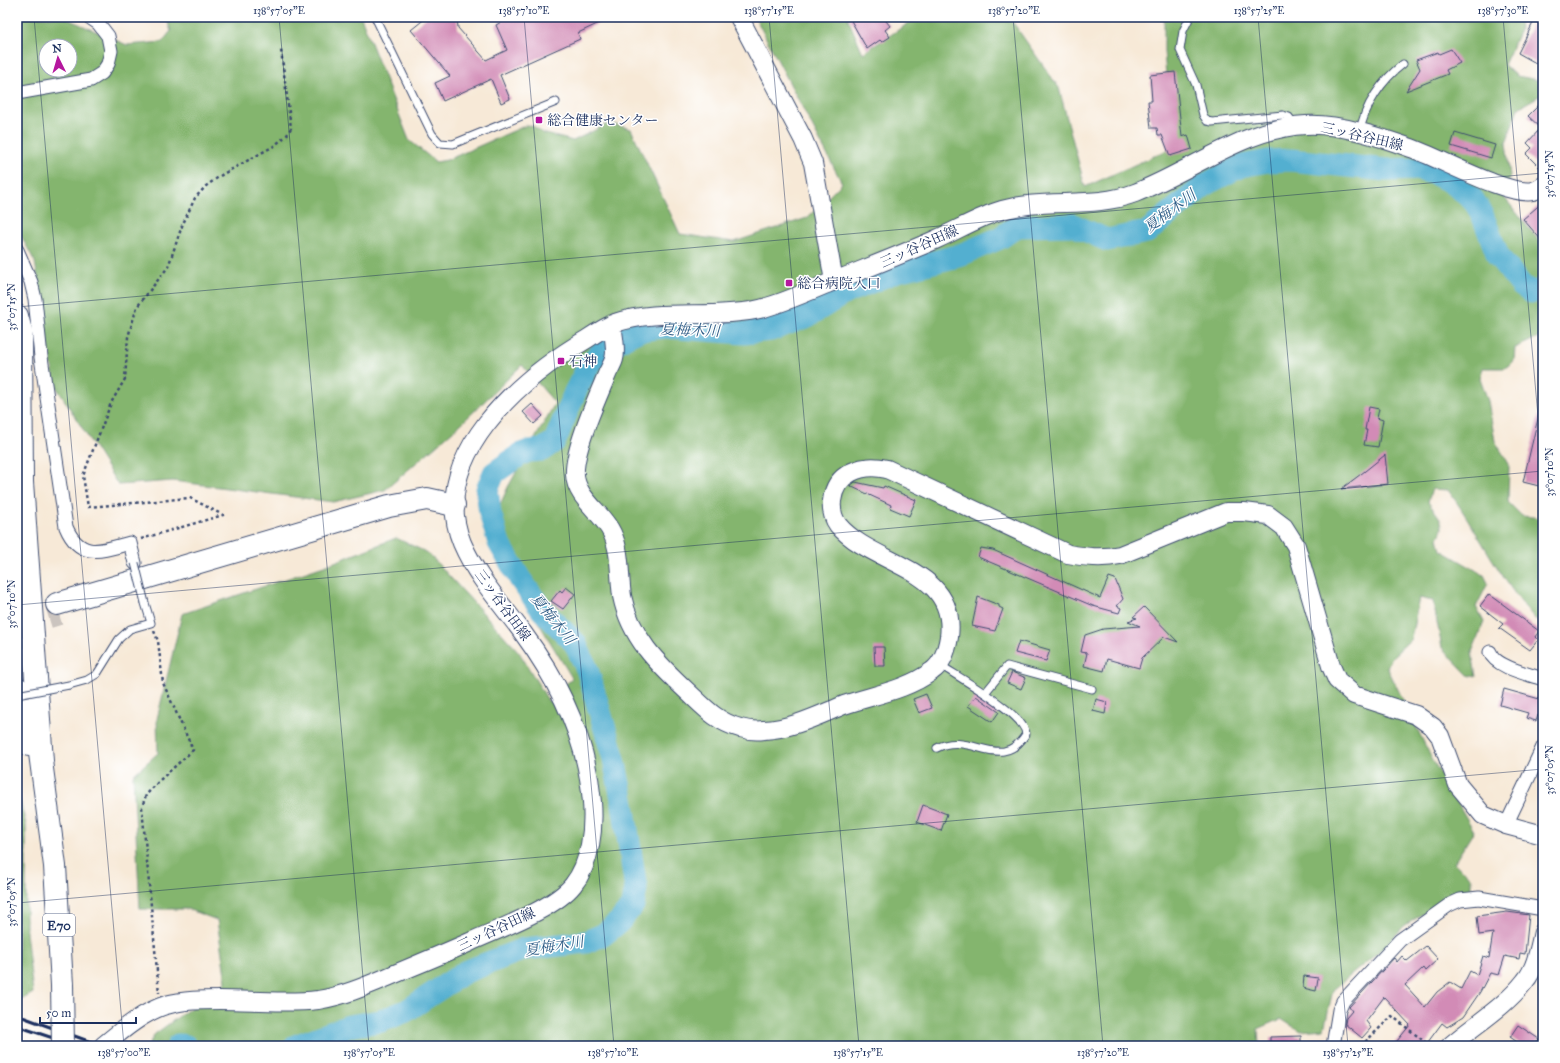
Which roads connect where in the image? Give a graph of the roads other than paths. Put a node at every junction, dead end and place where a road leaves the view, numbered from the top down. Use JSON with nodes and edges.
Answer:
{"nodes":[{"id":1,"x":89,"y":17,"type":"edge"},
{"id":2,"x":375,"y":17,"type":"edge"},
{"id":3,"x":739,"y":17,"type":"edge"},
{"id":4,"x":1190,"y":17,"type":"edge"},
{"id":5,"x":1403,"y":64,"type":"dead end"},
{"id":6,"x":17,"y":93,"type":"edge"},
{"id":7,"x":556,"y":102,"type":"dead end"},
{"id":8,"x":1295,"y":125,"type":"junction"},
{"id":9,"x":1360,"y":132,"type":"junction"},
{"id":10,"x":1543,"y":186,"type":"edge"},
{"id":11,"x":17,"y":250,"type":"edge"},
{"id":12,"x":834,"y":281,"type":"junction"},
{"id":13,"x":17,"y":316,"type":"edge"},
{"id":14,"x":612,"y":327,"type":"junction"},
{"id":15,"x":454,"y":505,"type":"junction"},
{"id":16,"x":135,"y":563,"type":"joint"},
{"id":17,"x":58,"y":609,"type":"tunnel mouth"},
{"id":18,"x":17,"y":627,"type":"edge"},
{"id":19,"x":1490,"y":652,"type":"dead end"},
{"id":20,"x":939,"y":664,"type":"junction"},
{"id":21,"x":1543,"y":679,"type":"edge"},
{"id":22,"x":17,"y":688,"type":"edge"},
{"id":23,"x":1092,"y":689,"type":"dead end"},
{"id":24,"x":985,"y":693,"type":"junction"},
{"id":25,"x":17,"y":695,"type":"edge"},
{"id":26,"x":1543,"y":747,"type":"edge"},
{"id":27,"x":937,"y":748,"type":"dead end"},
{"id":28,"x":42,"y":761,"type":"junction"},
{"id":29,"x":1506,"y":825,"type":"junction"},
{"id":30,"x":1543,"y":835,"type":"edge"},
{"id":31,"x":55,"y":866,"type":"junction"},
{"id":32,"x":1543,"y":909,"type":"edge"},
{"id":33,"x":1543,"y":932,"type":"edge"},
{"id":34,"x":63,"y":1046,"type":"edge"},
{"id":35,"x":103,"y":1046,"type":"edge"},
{"id":36,"x":1333,"y":1046,"type":"edge"},
{"id":37,"x":1450,"y":1046,"type":"edge"}],
"edges":[{"from":1,"to":6,"type":"street"},
{"from":2,"to":7,"type":"lane"},
{"from":3,"to":12,"type":"street"},
{"from":4,"to":8,"type":"lane"},
{"from":5,"to":9,"type":"lane"},
{"from":8,"to":9,"type":"street","name":"三ッ谷谷田線"},
{"from":8,"to":12,"type":"street","name":"三ッ谷谷田線"},
{"from":9,"to":10,"type":"street","name":"三ッ谷谷田線"},
{"from":11,"to":16,"type":"street"},
{"from":12,"to":14,"type":"street","name":"三ッ谷谷田線"},
{"from":13,"to":28,"type":"highway"},
{"from":14,"to":15,"type":"street","name":"三ッ谷谷田線"},
{"from":14,"to":20,"type":"street"},
{"from":15,"to":17,"type":"highway"},
{"from":15,"to":35,"type":"street","name":"三ッ谷谷田線"},
{"from":16,"to":25,"type":"lane","bridge":true},
{"from":18,"to":28,"type":"highway","number":"E70"},
{"from":19,"to":21,"type":"street"},
{"from":20,"to":24,"type":"lane"},
{"from":20,"to":29,"type":"street"},
{"from":22,"to":31,"type":"highway"},
{"from":23,"to":24,"type":"lane"},
{"from":24,"to":27,"type":"lane"},
{"from":26,"to":29,"type":"street"},
{"from":28,"to":31,"type":"highway","number":"E70"},
{"from":29,"to":30,"type":"street"},
{"from":31,"to":34,"type":"highway","number":"E70","bridge":true},
{"from":32,"to":36,"type":"street"},
{"from":33,"to":37,"type":"street"}]}
